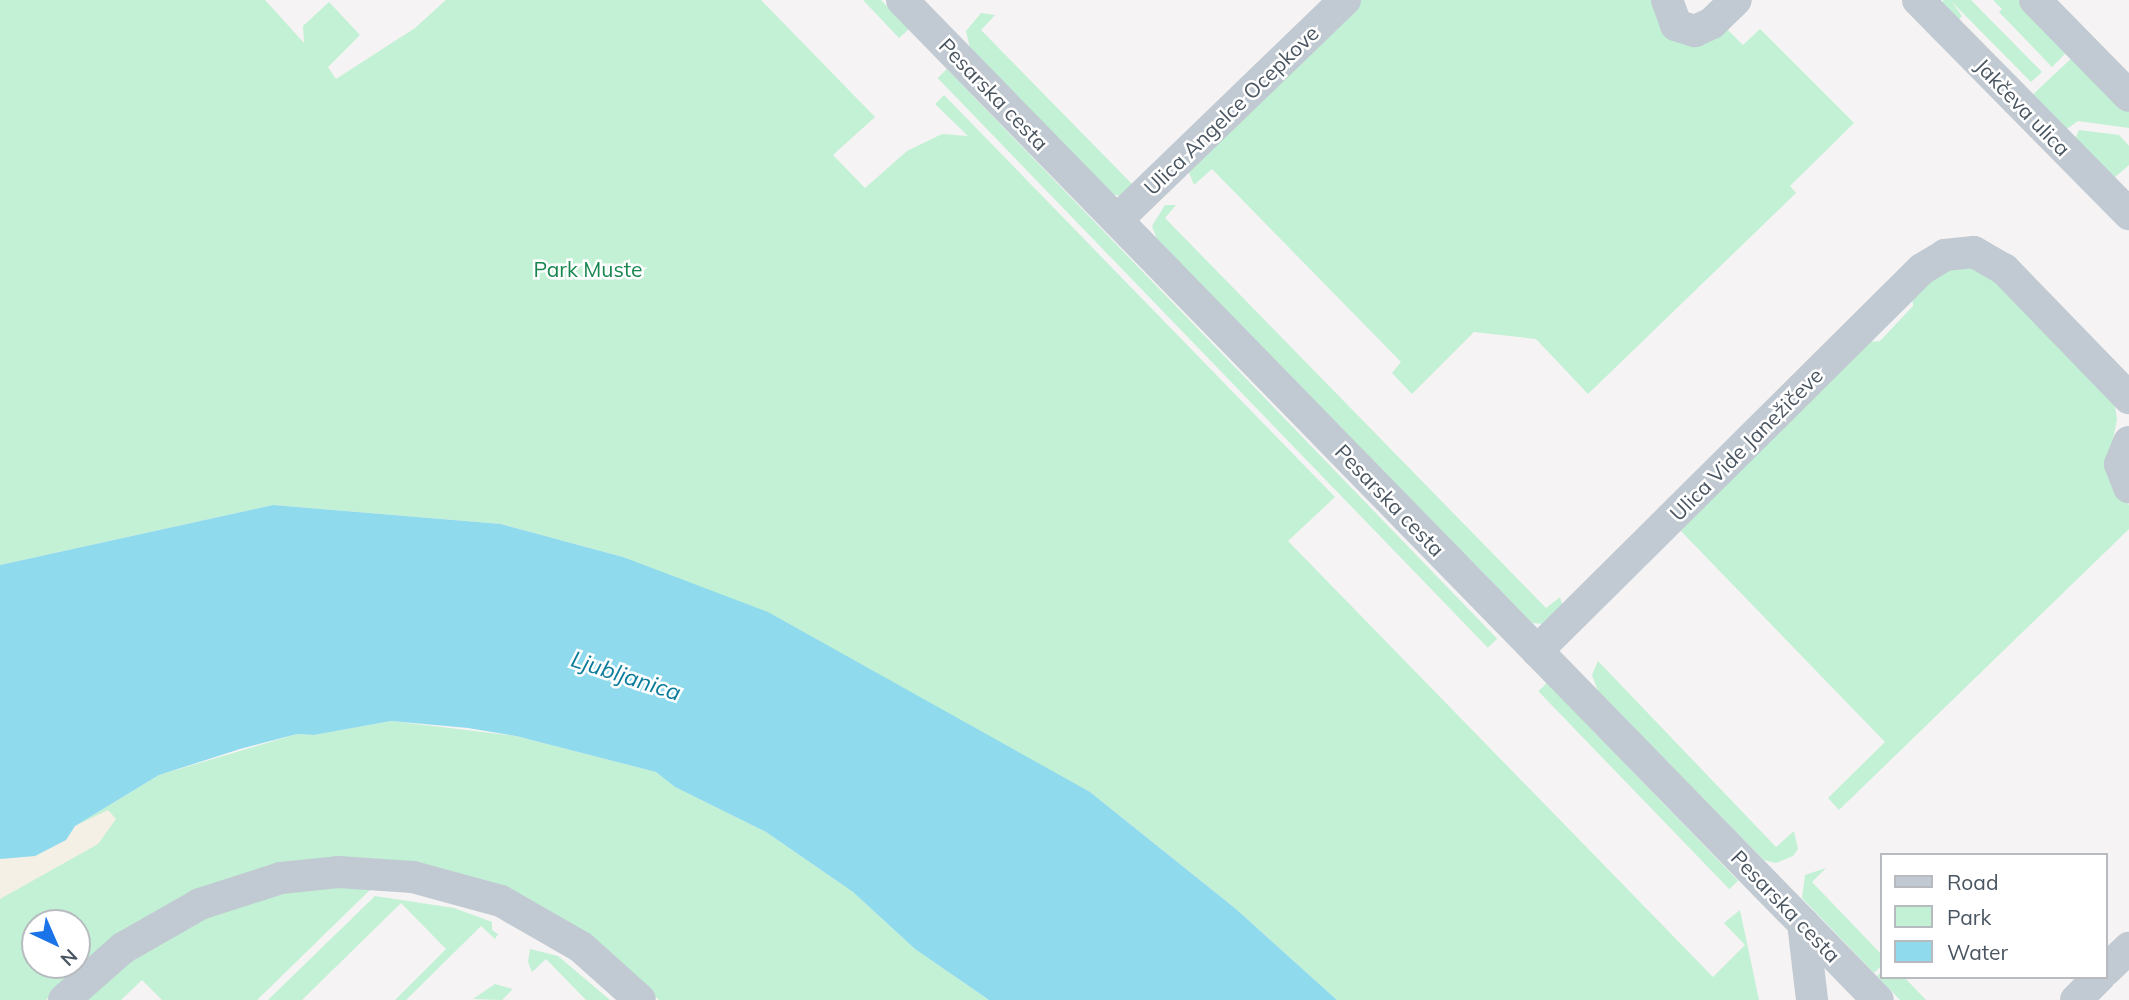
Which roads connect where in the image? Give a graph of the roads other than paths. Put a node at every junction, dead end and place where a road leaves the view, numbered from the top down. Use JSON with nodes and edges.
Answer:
{"nodes":[{"id":1,"x":902,"y":0,"type":"edge"},
{"id":2,"x":1345,"y":0,"type":"edge"},
{"id":3,"x":1667,"y":0,"type":"edge"},
{"id":4,"x":1736,"y":0,"type":"edge"},
{"id":5,"x":1918,"y":0,"type":"edge"},
{"id":6,"x":2035,"y":0,"type":"edge"},
{"id":7,"x":2129,"y":96,"type":"edge"},
{"id":8,"x":2129,"y":214,"type":"edge"},
{"id":9,"x":1117,"y":220,"type":"junction"},
{"id":10,"x":2129,"y":398,"type":"edge"},
{"id":11,"x":2129,"y":442,"type":"edge"},
{"id":12,"x":2129,"y":487,"type":"edge"},
{"id":13,"x":1537,"y":651,"type":"junction"},
{"id":14,"x":1802,"y":923,"type":"junction"},
{"id":15,"x":2129,"y":948,"type":"edge"},
{"id":16,"x":2108,"y":968,"type":"edge"},
{"id":17,"x":2097,"y":979,"type":"edge"},
{"id":18,"x":64,"y":1000,"type":"edge"},
{"id":19,"x":640,"y":1000,"type":"edge"},
{"id":20,"x":1812,"y":1000,"type":"edge"},
{"id":21,"x":1878,"y":1000,"type":"edge"},
{"id":22,"x":2076,"y":1000,"type":"edge"}],
"edges":[{"from":1,"to":9,"type":"street","name":"Pesarska cesta"},
{"from":2,"to":9,"type":"street","name":"Ulica Angelce Ocepkove"},
{"from":3,"to":4,"type":"street"},
{"from":5,"to":8,"type":"street","name":"Jakčeva ulica"},
{"from":6,"to":7,"type":"street"},
{"from":9,"to":13,"type":"street","name":"Pesarska cesta"},
{"from":10,"to":13,"type":"street","name":"Ulica Vide Janežičeve"},
{"from":11,"to":12,"type":"street"},
{"from":13,"to":14,"type":"street","name":"Pesarska cesta"},
{"from":14,"to":20,"type":"street"},
{"from":14,"to":21,"type":"street","name":"Pesarska cesta"},
{"from":15,"to":16,"type":"street"},
{"from":17,"to":22,"type":"street"},
{"from":18,"to":19,"type":"street"}]}
